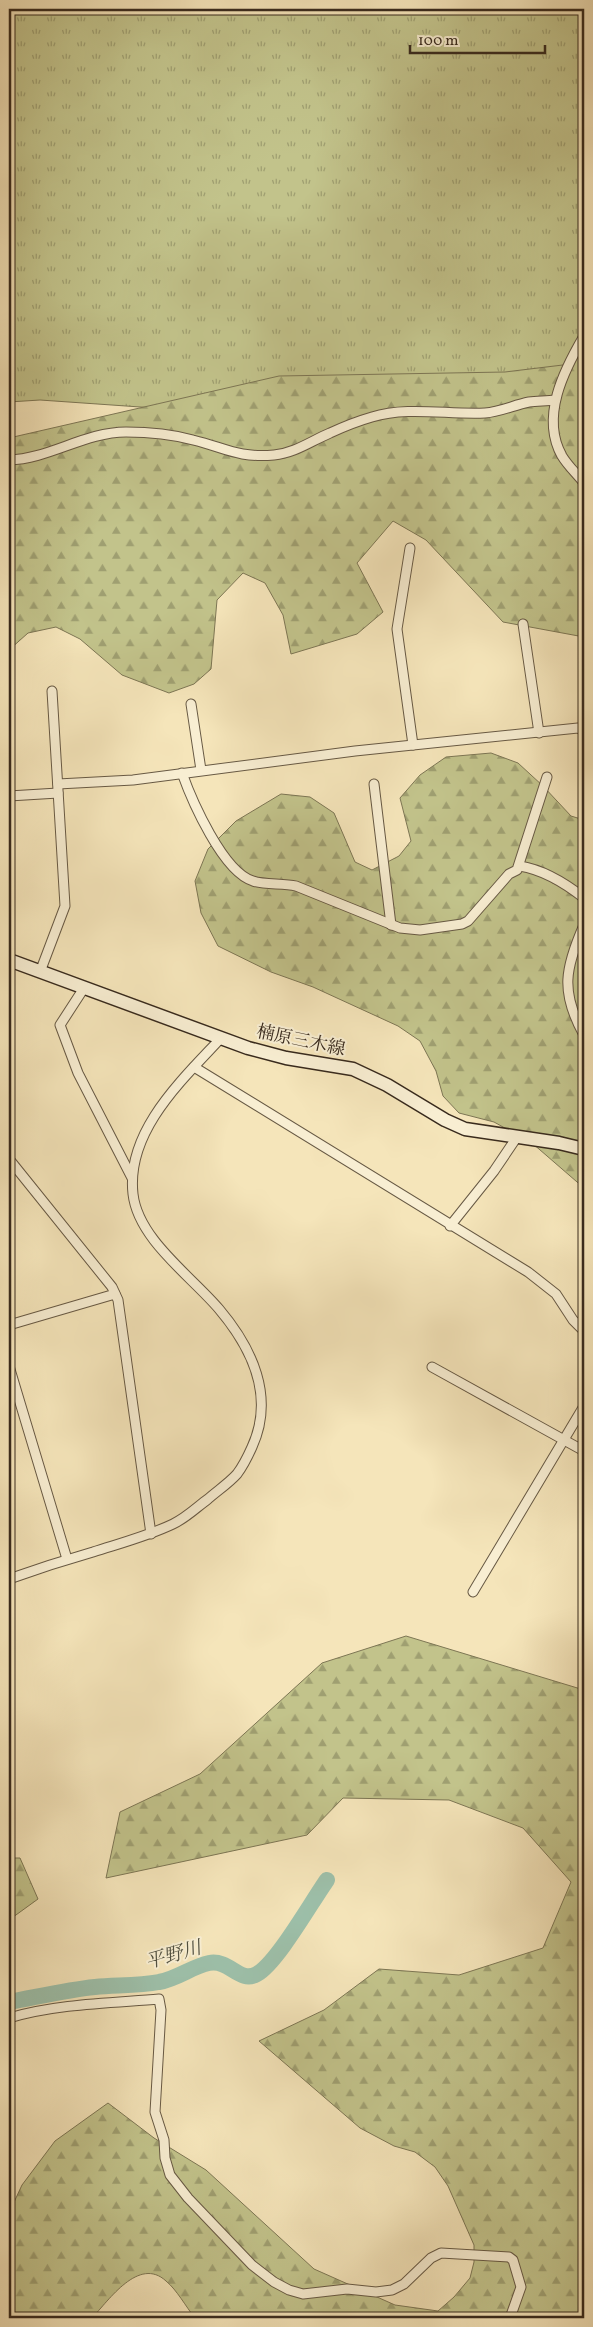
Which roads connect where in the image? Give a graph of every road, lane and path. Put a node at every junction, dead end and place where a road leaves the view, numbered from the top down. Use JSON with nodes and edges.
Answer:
{"nodes":[{"id":1,"x":584,"y":336,"type":"edge"},
{"id":2,"x":555,"y":400,"type":"junction"},
{"id":3,"x":9,"y":460,"type":"edge"},
{"id":4,"x":584,"y":483,"type":"edge"},
{"id":5,"x":410,"y":548,"type":"dead end"},
{"id":6,"x":523,"y":624,"type":"dead end"},
{"id":7,"x":52,"y":692,"type":"dead end"},
{"id":8,"x":191,"y":704,"type":"dead end"},
{"id":9,"x":584,"y":731,"type":"edge"},
{"id":10,"x":539,"y":733,"type":"junction"},
{"id":11,"x":413,"y":745,"type":"junction"},
{"id":12,"x":201,"y":770,"type":"junction"},
{"id":13,"x":182,"y":773,"type":"junction"},
{"id":14,"x":547,"y":777,"type":"dead end"},
{"id":15,"x":374,"y":784,"type":"dead end"},
{"id":16,"x":58,"y":788,"type":"junction"},
{"id":17,"x":9,"y":796,"type":"edge"},
{"id":18,"x":520,"y":866,"type":"junction"},
{"id":19,"x":584,"y":898,"type":"edge"},
{"id":20,"x":584,"y":924,"type":"edge"},
{"id":21,"x":391,"y":925,"type":"junction"},
{"id":22,"x":9,"y":960,"type":"edge"},
{"id":23,"x":40,"y":972,"type":"junction"},
{"id":24,"x":84,"y":988,"type":"junction"},
{"id":25,"x":584,"y":1034,"type":"edge"},
{"id":26,"x":221,"y":1038,"type":"junction"},
{"id":27,"x":194,"y":1067,"type":"junction"},
{"id":28,"x":517,"y":1137,"type":"junction"},
{"id":29,"x":584,"y":1149,"type":"edge"},
{"id":30,"x":9,"y":1159,"type":"edge"},
{"id":31,"x":133,"y":1181,"type":"junction"},
{"id":32,"x":450,"y":1226,"type":"junction"},
{"id":33,"x":115,"y":1294,"type":"junction"},
{"id":34,"x":9,"y":1325,"type":"edge"},
{"id":35,"x":584,"y":1331,"type":"edge"},
{"id":36,"x":9,"y":1366,"type":"edge"},
{"id":37,"x":432,"y":1366,"type":"dead end"},
{"id":38,"x":584,"y":1406,"type":"edge"},
{"id":39,"x":564,"y":1439,"type":"junction"},
{"id":40,"x":584,"y":1451,"type":"edge"},
{"id":41,"x":151,"y":1534,"type":"junction"},
{"id":42,"x":67,"y":1560,"type":"junction"},
{"id":43,"x":9,"y":1579,"type":"edge"},
{"id":44,"x":473,"y":1592,"type":"dead end"},
{"id":45,"x":9,"y":2018,"type":"edge"},
{"id":46,"x":510,"y":2318,"type":"edge"}],
"edges":[{"from":1,"to":2,"type":"street"},
{"from":2,"to":3,"type":"street"},
{"from":2,"to":4,"type":"street"},
{"from":5,"to":11,"type":"street"},
{"from":6,"to":10,"type":"street"},
{"from":7,"to":16,"type":"street"},
{"from":8,"to":12,"type":"street"},
{"from":9,"to":10,"type":"street"},
{"from":10,"to":11,"type":"street"},
{"from":11,"to":12,"type":"street"},
{"from":12,"to":13,"type":"street"},
{"from":13,"to":16,"type":"street"},
{"from":13,"to":21,"type":"street"},
{"from":14,"to":18,"type":"street"},
{"from":15,"to":21,"type":"street"},
{"from":16,"to":17,"type":"street"},
{"from":16,"to":23,"type":"street"},
{"from":18,"to":19,"type":"street"},
{"from":18,"to":21,"type":"street"},
{"from":20,"to":25,"type":"street"},
{"from":22,"to":23,"type":"main road","name":"楠原三木線"},
{"from":23,"to":24,"type":"main road","name":"楠原三木線"},
{"from":24,"to":26,"type":"main road","name":"楠原三木線"},
{"from":24,"to":31,"type":"street"},
{"from":26,"to":27,"type":"street"},
{"from":26,"to":28,"type":"main road","name":"楠原三木線"},
{"from":27,"to":31,"type":"street"},
{"from":27,"to":32,"type":"street"},
{"from":28,"to":29,"type":"main road","name":"楠原三木線"},
{"from":28,"to":32,"type":"street"},
{"from":30,"to":33,"type":"street"},
{"from":31,"to":41,"type":"street"},
{"from":32,"to":35,"type":"street"},
{"from":33,"to":34,"type":"street"},
{"from":33,"to":41,"type":"street"},
{"from":36,"to":42,"type":"street"},
{"from":37,"to":39,"type":"street"},
{"from":38,"to":39,"type":"street"},
{"from":39,"to":40,"type":"street"},
{"from":39,"to":44,"type":"street"},
{"from":41,"to":42,"type":"street"},
{"from":42,"to":43,"type":"street"},
{"from":45,"to":46,"type":"street"}]}
